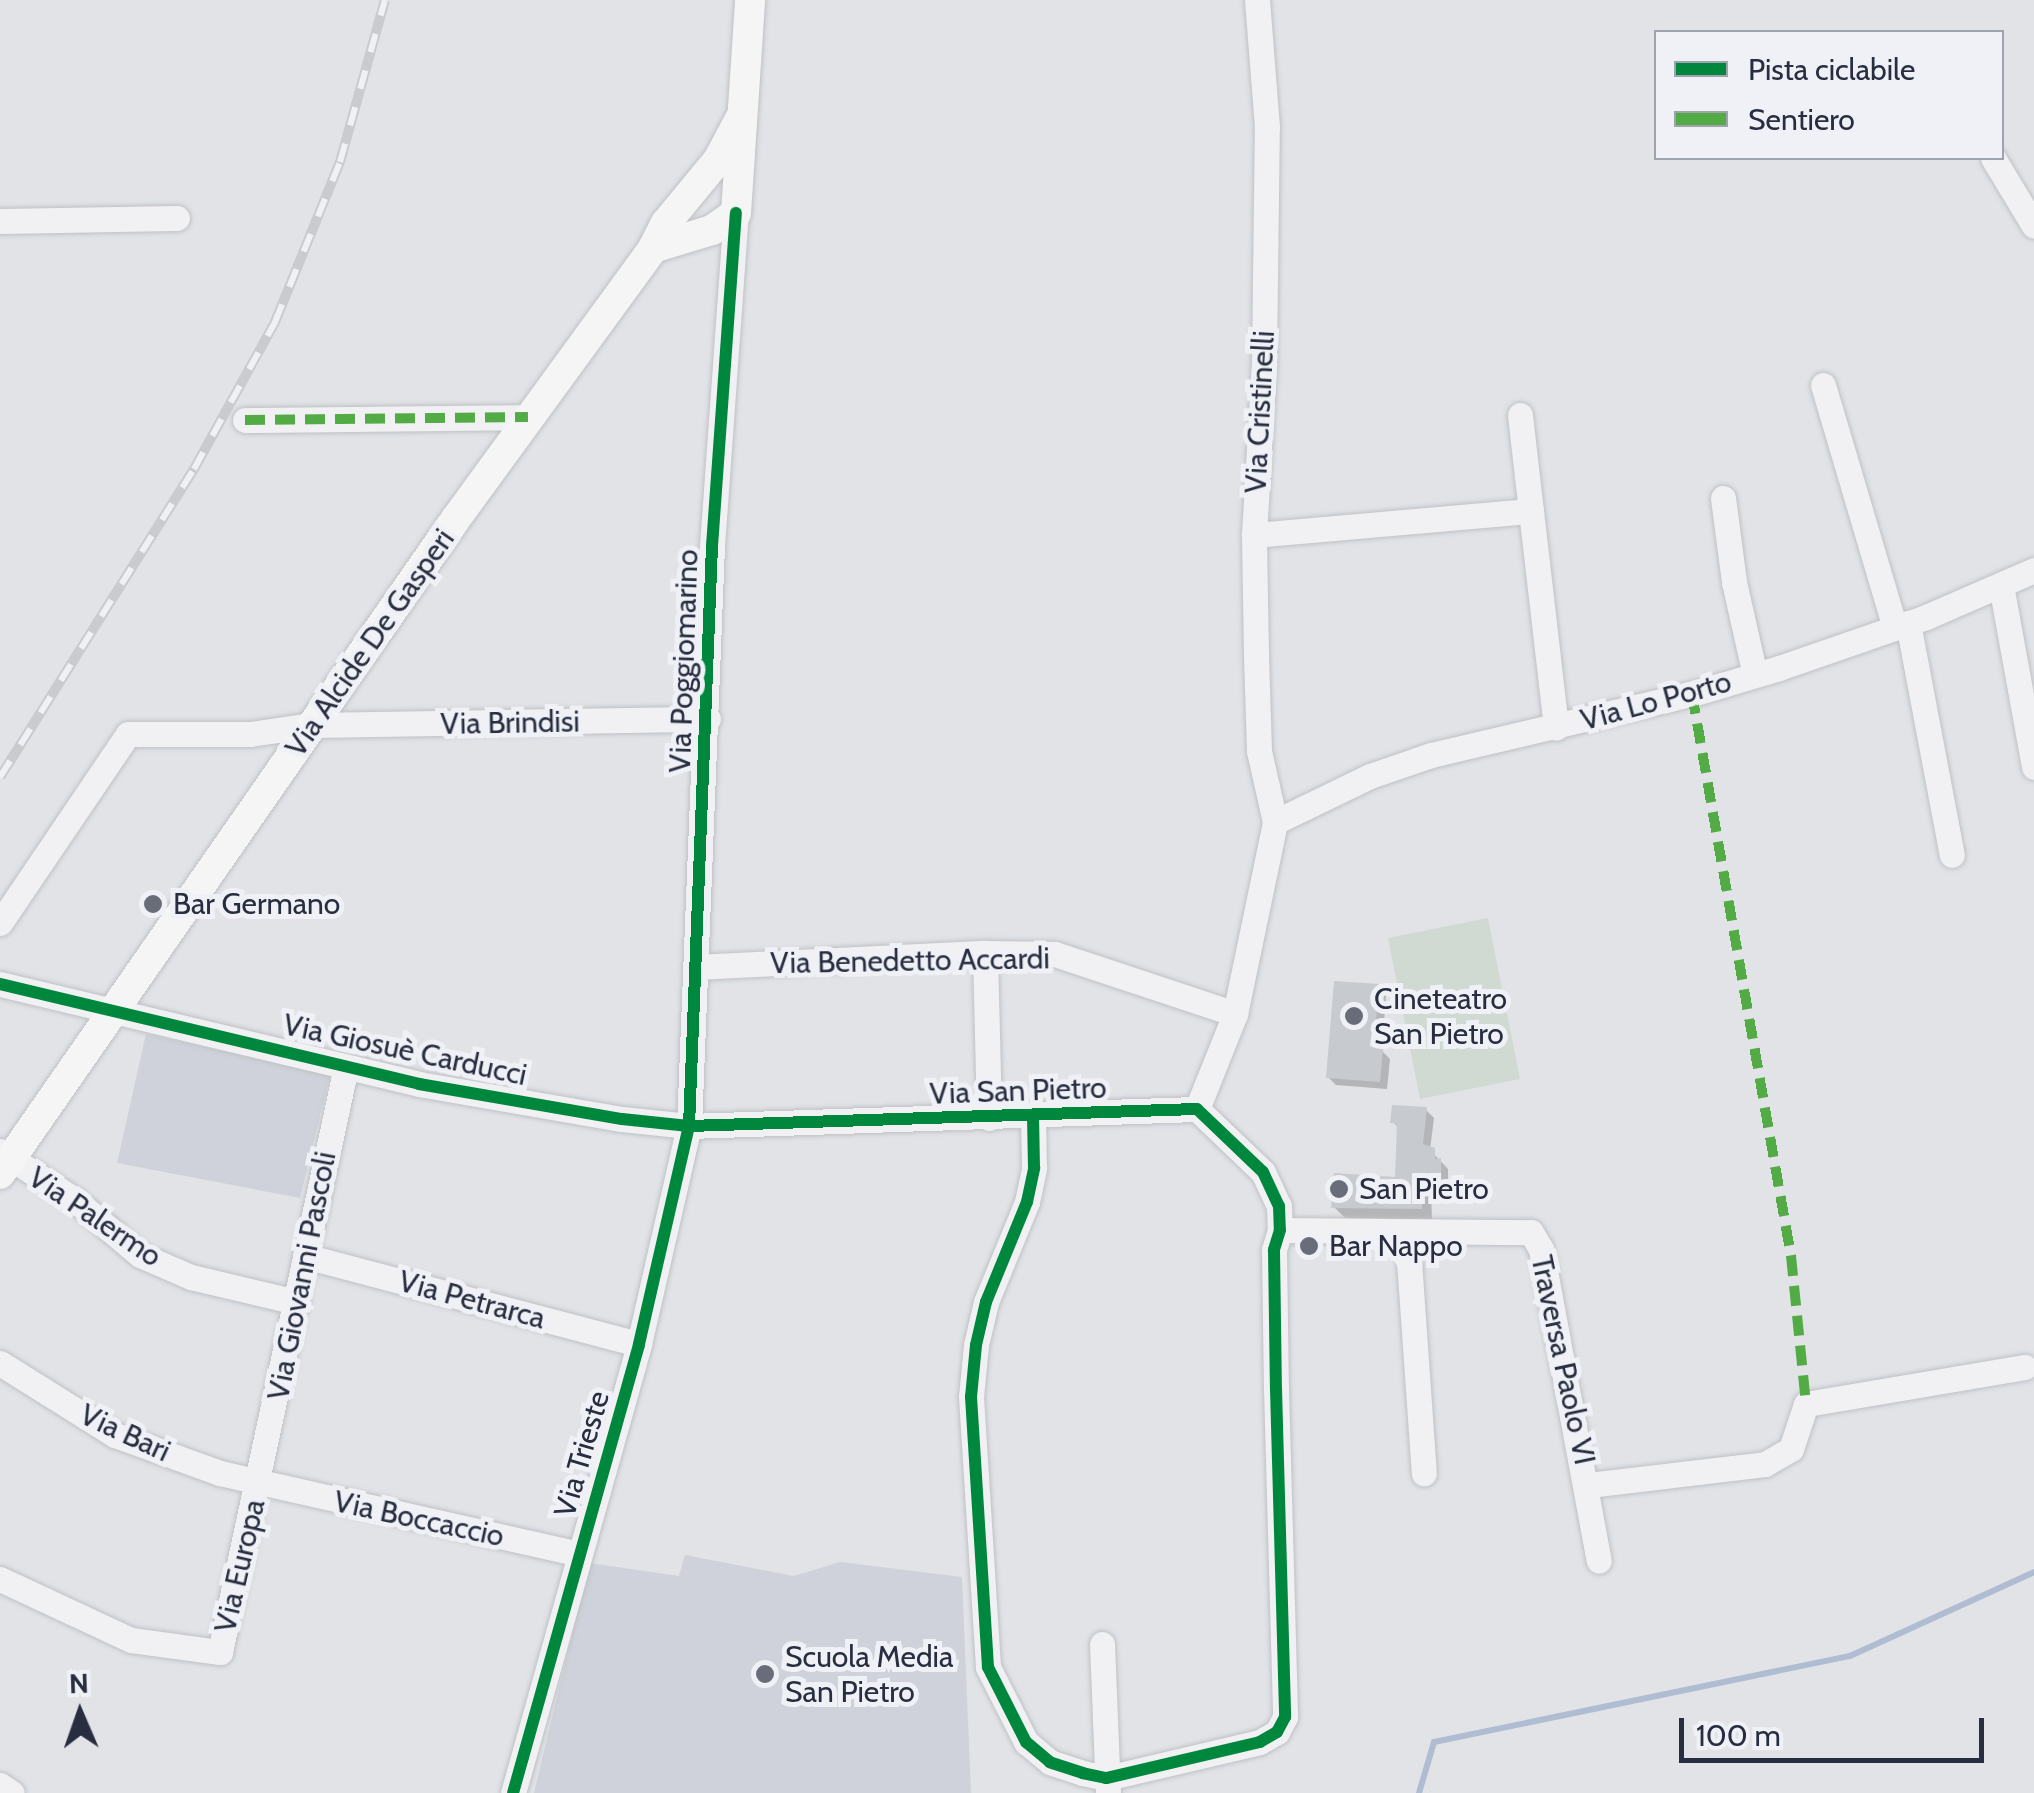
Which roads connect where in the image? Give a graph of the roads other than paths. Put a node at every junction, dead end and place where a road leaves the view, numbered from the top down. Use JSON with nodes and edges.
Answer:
{"nodes":[{"id":1,"x":750,"y":0,"type":"edge"},
{"id":2,"x":1257,"y":0,"type":"edge"},
{"id":3,"x":742,"y":115,"type":"junction"},
{"id":4,"x":1994,"y":160,"type":"edge"},
{"id":5,"x":698,"y":187,"type":"junction"},
{"id":6,"x":729,"y":214,"type":"junction"},
{"id":7,"x":176,"y":218,"type":"dead end"},
{"id":8,"x":0,"y":222,"type":"edge"},
{"id":9,"x":2034,"y":226,"type":"edge"},
{"id":10,"x":653,"y":248,"type":"junction"},
{"id":11,"x":1823,"y":385,"type":"dead end"},
{"id":12,"x":1520,"y":415,"type":"dead end"},
{"id":13,"x":528,"y":418,"type":"junction"},
{"id":14,"x":245,"y":420,"type":"dead end"},
{"id":15,"x":1723,"y":498,"type":"dead end"},
{"id":16,"x":1531,"y":511,"type":"junction"},
{"id":17,"x":1254,"y":535,"type":"junction"},
{"id":18,"x":2034,"y":570,"type":"edge"},
{"id":19,"x":2001,"y":585,"type":"junction"},
{"id":20,"x":1902,"y":625,"type":"junction"},
{"id":21,"x":1755,"y":675,"type":"junction"},
{"id":22,"x":708,"y":719,"type":"junction"},
{"id":23,"x":312,"y":725,"type":"junction"},
{"id":24,"x":1556,"y":728,"type":"junction"},
{"id":25,"x":2034,"y":767,"type":"edge"},
{"id":26,"x":1276,"y":822,"type":"junction"},
{"id":27,"x":1952,"y":855,"type":"dead end"},
{"id":28,"x":0,"y":923,"type":"edge"},
{"id":29,"x":986,"y":953,"type":"junction"},
{"id":30,"x":696,"y":968,"type":"junction"},
{"id":31,"x":0,"y":984,"type":"edge"},
{"id":32,"x":113,"y":1008,"type":"junction"},
{"id":33,"x":1235,"y":1014,"type":"junction"},
{"id":34,"x":346,"y":1067,"type":"junction"},
{"id":35,"x":1197,"y":1110,"type":"junction"},
{"id":36,"x":1033,"y":1115,"type":"junction"},
{"id":37,"x":989,"y":1118,"type":"junction"},
{"id":38,"x":689,"y":1126,"type":"junction"},
{"id":39,"x":3,"y":1162,"type":"edge"},
{"id":40,"x":1280,"y":1230,"type":"junction"},
{"id":41,"x":1407,"y":1232,"type":"junction"},
{"id":42,"x":305,"y":1256,"type":"junction"},
{"id":43,"x":297,"y":1302,"type":"junction"},
{"id":44,"x":639,"y":1344,"type":"junction"},
{"id":45,"x":0,"y":1363,"type":"edge"},
{"id":46,"x":2025,"y":1367,"type":"dead end"},
{"id":47,"x":1424,"y":1473,"type":"dead end"},
{"id":48,"x":1588,"y":1484,"type":"junction"},
{"id":49,"x":258,"y":1485,"type":"junction"},
{"id":50,"x":579,"y":1554,"type":"junction"},
{"id":51,"x":1600,"y":1561,"type":"dead end"},
{"id":52,"x":0,"y":1579,"type":"edge"},
{"id":53,"x":1102,"y":1644,"type":"dead end"},
{"id":54,"x":0,"y":1785,"type":"edge"},
{"id":55,"x":1107,"y":1785,"type":"edge"},
{"id":56,"x":12,"y":1793,"type":"edge"},
{"id":57,"x":513,"y":1793,"type":"edge"}],
"edges":[{"from":1,"to":3,"type":"main road","name":"Via Poggiomarino"},
{"from":2,"to":17,"type":"street","name":"Via Cristinelli"},
{"from":3,"to":5,"type":"main road","name":"Via Alcide De Gasperi"},
{"from":3,"to":6,"type":"main road","name":"Via Poggiomarino"},
{"from":4,"to":9,"type":"street"},
{"from":5,"to":6,"type":"main road"},
{"from":5,"to":6,"type":"main road"},
{"from":5,"to":10,"type":"main road","name":"Via Alcide De Gasperi"},
{"from":6,"to":10,"type":"main road"},
{"from":6,"to":22,"type":"street","name":"Via Poggiomarino"},
{"from":7,"to":8,"type":"street"},
{"from":10,"to":13,"type":"main road","name":"Via Alcide De Gasperi"},
{"from":11,"to":20,"type":"street"},
{"from":12,"to":16,"type":"street"},
{"from":13,"to":14,"type":"street"},
{"from":13,"to":23,"type":"main road","name":"Via Alcide De Gasperi"},
{"from":15,"to":21,"type":"street"},
{"from":16,"to":17,"type":"street"},
{"from":16,"to":24,"type":"street"},
{"from":17,"to":26,"type":"street","name":"Via Cristinelli"},
{"from":18,"to":19,"type":"street","name":"Via Lo Porto"},
{"from":19,"to":20,"type":"street","name":"Via Lo Porto"},
{"from":19,"to":25,"type":"street"},
{"from":20,"to":21,"type":"street","name":"Via Lo Porto"},
{"from":20,"to":27,"type":"street"},
{"from":21,"to":24,"type":"street","name":"Via Lo Porto"},
{"from":22,"to":23,"type":"street","name":"Via Brindisi"},
{"from":22,"to":30,"type":"street","name":"Via Poggiomarino"},
{"from":23,"to":28,"type":"street","name":"Via Brindisi"},
{"from":23,"to":32,"type":"main road","name":"Via Alcide De Gasperi"},
{"from":24,"to":26,"type":"street","name":"Via Lo Porto"},
{"from":26,"to":33,"type":"street"},
{"from":29,"to":30,"type":"street","name":"Via Benedetto Accardi"},
{"from":29,"to":33,"type":"street","name":"Via Benedetto Accardi"},
{"from":29,"to":37,"type":"street"},
{"from":30,"to":38,"type":"street","name":"Via Poggiomarino"},
{"from":31,"to":32,"type":"street","name":"Via Giosuè Carducci"},
{"from":32,"to":34,"type":"street","name":"Via Giosuè Carducci"},
{"from":32,"to":39,"type":"main road","name":"Via Alcide De Gasperi"},
{"from":33,"to":35,"type":"street"},
{"from":34,"to":38,"type":"street","name":"Via Giosuè Carducci"},
{"from":34,"to":42,"type":"street","name":"Via Giovanni Pascoli"},
{"from":35,"to":36,"type":"street","name":"Via San Pietro"},
{"from":35,"to":40,"type":"street"},
{"from":36,"to":37,"type":"street","name":"Via San Pietro"},
{"from":36,"to":55,"type":"street"},
{"from":37,"to":38,"type":"street","name":"Via San Pietro"},
{"from":38,"to":44,"type":"street","name":"Via Trieste"},
{"from":39,"to":43,"type":"street","name":"Via Palermo"},
{"from":40,"to":41,"type":"street","name":"Traversa Paolo VI"},
{"from":40,"to":55,"type":"street"},
{"from":41,"to":47,"type":"street"},
{"from":41,"to":48,"type":"street","name":"Traversa Paolo VI"},
{"from":42,"to":43,"type":"street","name":"Via Giovanni Pascoli"},
{"from":42,"to":44,"type":"street","name":"Via Petrarca"},
{"from":43,"to":49,"type":"street","name":"Via Giovanni Pascoli"},
{"from":44,"to":50,"type":"street","name":"Via Trieste"},
{"from":45,"to":49,"type":"street","name":"Via Bari"},
{"from":46,"to":48,"type":"street"},
{"from":48,"to":51,"type":"street","name":"Traversa Paolo VI"},
{"from":49,"to":50,"type":"street","name":"Via Boccaccio"},
{"from":49,"to":52,"type":"street","name":"Via Europa"},
{"from":50,"to":57,"type":"street","name":"Via Trieste"},
{"from":53,"to":55,"type":"street"},
{"from":54,"to":56,"type":"street"}]}
